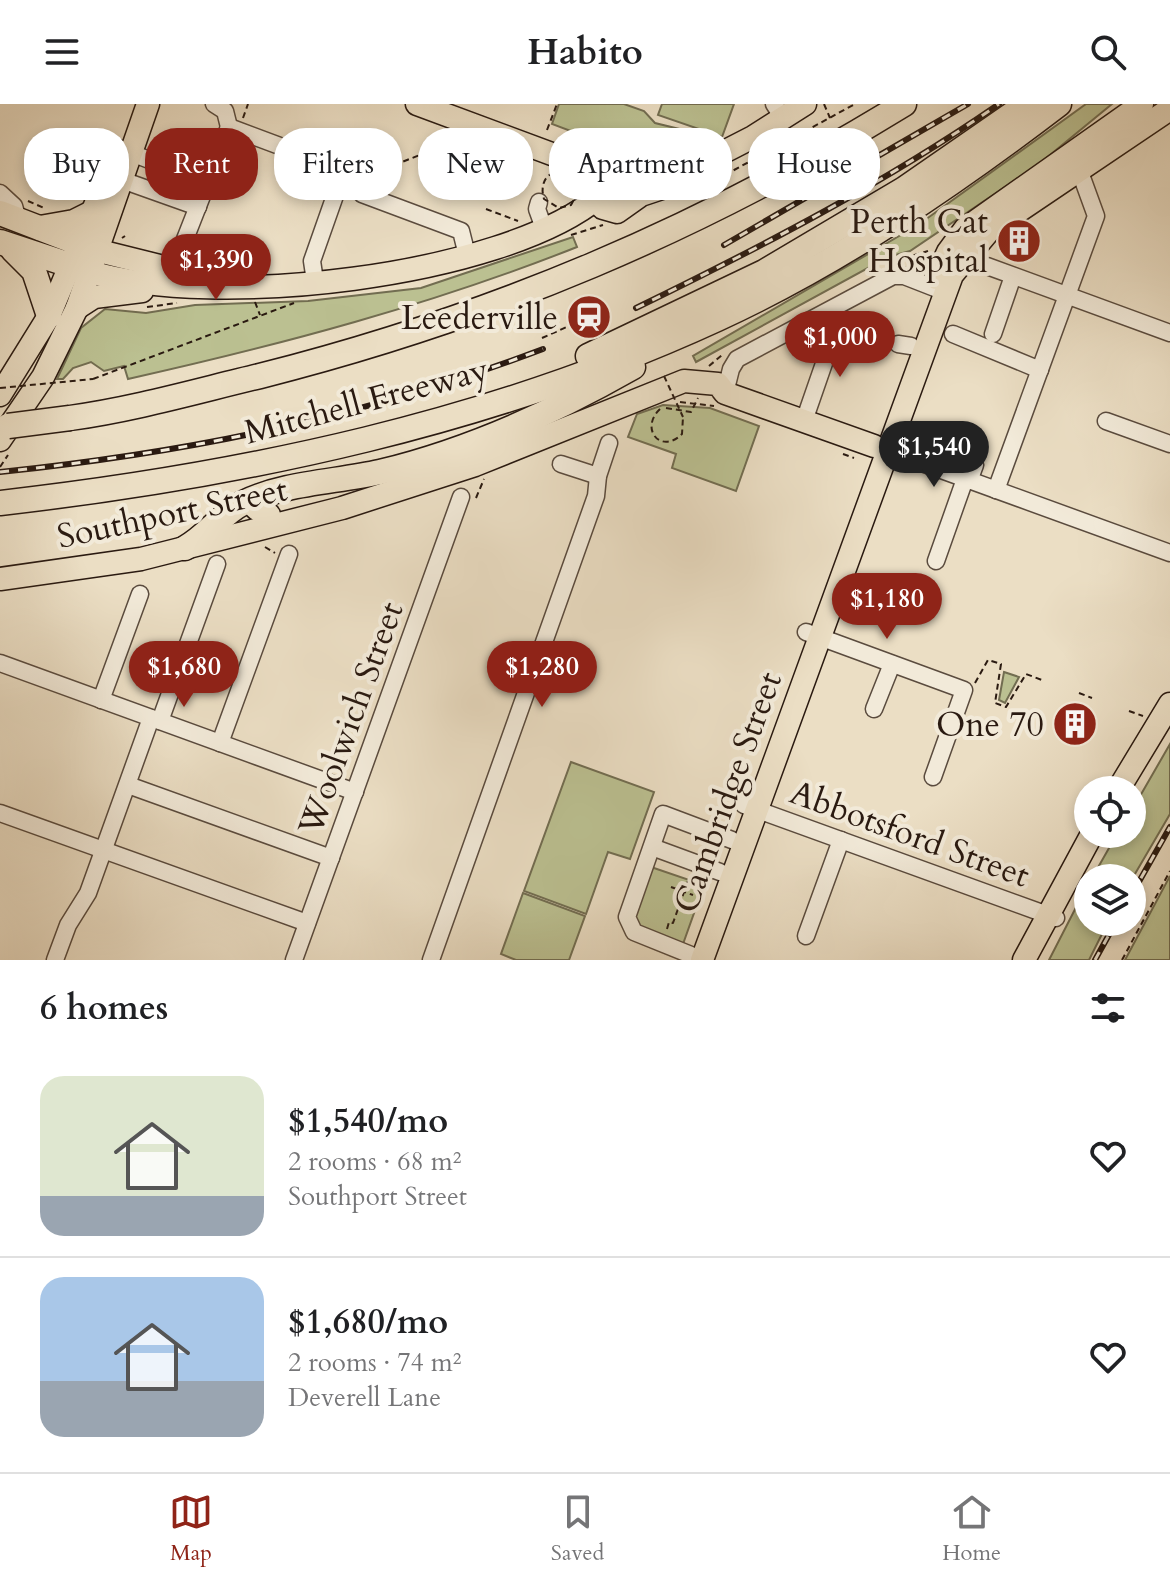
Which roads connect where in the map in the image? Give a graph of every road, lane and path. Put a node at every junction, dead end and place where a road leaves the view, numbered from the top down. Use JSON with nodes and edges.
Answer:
{"nodes":[{"id":1,"x":134,"y":104,"type":"edge"},
{"id":2,"x":148,"y":104,"type":"edge"},
{"id":3,"x":214,"y":104,"type":"edge"},
{"id":4,"x":248,"y":104,"type":"edge"},
{"id":5,"x":417,"y":104,"type":"edge"},
{"id":6,"x":450,"y":104,"type":"edge"},
{"id":7,"x":557,"y":104,"type":"edge"},
{"id":8,"x":805,"y":104,"type":"edge"},
{"id":9,"x":824,"y":104,"type":"edge"},
{"id":10,"x":904,"y":104,"type":"edge"},
{"id":11,"x":1027,"y":104,"type":"edge"},
{"id":12,"x":1059,"y":104,"type":"edge"},
{"id":13,"x":1142,"y":104,"type":"edge"},
{"id":14,"x":1170,"y":109,"type":"edge"},
{"id":15,"x":779,"y":111,"type":"edge"},
{"id":16,"x":830,"y":119,"type":"dead end"},
{"id":17,"x":236,"y":122,"type":"junction"},
{"id":18,"x":129,"y":128,"type":"edge"},
{"id":19,"x":233,"y":128,"type":"edge"},
{"id":20,"x":547,"y":130,"type":"dead end"},
{"id":21,"x":274,"y":140,"type":"edge"},
{"id":22,"x":129,"y":141,"type":"edge"},
{"id":23,"x":549,"y":141,"type":"edge"},
{"id":24,"x":732,"y":141,"type":"edge"},
{"id":25,"x":549,"y":153,"type":"edge"},
{"id":26,"x":1080,"y":172,"type":"junction"},
{"id":27,"x":129,"y":182,"type":"edge"},
{"id":28,"x":604,"y":192,"type":"joint"},
{"id":29,"x":107,"y":200,"type":"edge"},
{"id":30,"x":110,"y":200,"type":"edge"},
{"id":31,"x":201,"y":200,"type":"edge"},
{"id":32,"x":338,"y":200,"type":"edge"},
{"id":33,"x":378,"y":200,"type":"edge"},
{"id":34,"x":594,"y":200,"type":"edge"},
{"id":35,"x":539,"y":202,"type":"dead end"},
{"id":36,"x":198,"y":207,"type":"junction"},
{"id":37,"x":486,"y":209,"type":"dead end"},
{"id":38,"x":19,"y":211,"type":"edge"},
{"id":39,"x":101,"y":216,"type":"junction"},
{"id":40,"x":535,"y":227,"type":"junction"},
{"id":41,"x":0,"y":242,"type":"edge"},
{"id":42,"x":467,"y":255,"type":"junction"},
{"id":43,"x":86,"y":258,"type":"junction"},
{"id":44,"x":147,"y":265,"type":"junction"},
{"id":45,"x":987,"y":266,"type":"dead end"},
{"id":46,"x":169,"y":270,"type":"junction"},
{"id":47,"x":1013,"y":276,"type":"junction"},
{"id":48,"x":315,"y":281,"type":"junction"},
{"id":49,"x":938,"y":290,"type":"junction"},
{"id":50,"x":1067,"y":295,"type":"junction"},
{"id":51,"x":247,"y":300,"type":"dead end"},
{"id":52,"x":186,"y":301,"type":"dead end"},
{"id":53,"x":144,"y":307,"type":"dead end"},
{"id":54,"x":77,"y":308,"type":"junction"},
{"id":55,"x":49,"y":316,"type":"junction"},
{"id":56,"x":260,"y":316,"type":"dead end"},
{"id":57,"x":589,"y":317,"type":"dead end"},
{"id":58,"x":718,"y":318,"type":"junction"},
{"id":59,"x":838,"y":328,"type":"dead end"},
{"id":60,"x":1170,"y":333,"type":"edge"},
{"id":61,"x":953,"y":334,"type":"dead end"},
{"id":62,"x":993,"y":334,"type":"dead end"},
{"id":63,"x":542,"y":338,"type":"dead end"},
{"id":64,"x":1040,"y":357,"type":"junction"},
{"id":65,"x":664,"y":376,"type":"dead end"},
{"id":66,"x":93,"y":379,"type":"dead end"},
{"id":67,"x":0,"y":388,"type":"edge"},
{"id":68,"x":725,"y":393,"type":"junction"},
{"id":69,"x":0,"y":395,"type":"edge"},
{"id":70,"x":695,"y":408,"type":"dead end"},
{"id":71,"x":451,"y":418,"type":"junction"},
{"id":72,"x":804,"y":421,"type":"junction"},
{"id":73,"x":1106,"y":421,"type":"dead end"},
{"id":74,"x":2,"y":429,"type":"edge"},
{"id":75,"x":609,"y":443,"type":"dead end"},
{"id":76,"x":1170,"y":444,"type":"edge"},
{"id":77,"x":881,"y":448,"type":"junction"},
{"id":78,"x":561,"y":464,"type":"dead end"},
{"id":79,"x":487,"y":470,"type":"dead end"},
{"id":80,"x":970,"y":475,"type":"junction"},
{"id":81,"x":598,"y":476,"type":"junction"},
{"id":82,"x":996,"y":490,"type":"junction"},
{"id":83,"x":461,"y":497,"type":"joint"},
{"id":84,"x":356,"y":500,"type":"junction"},
{"id":85,"x":2,"y":503,"type":"edge"},
{"id":86,"x":266,"y":505,"type":"junction"},
{"id":87,"x":212,"y":530,"type":"junction"},
{"id":88,"x":263,"y":542,"type":"dead end"},
{"id":89,"x":185,"y":548,"type":"junction"},
{"id":90,"x":1170,"y":553,"type":"edge"},
{"id":91,"x":289,"y":554,"type":"joint"},
{"id":92,"x":936,"y":561,"type":"dead end"},
{"id":93,"x":217,"y":564,"type":"dead end"},
{"id":94,"x":0,"y":565,"type":"edge"},
{"id":95,"x":0,"y":579,"type":"edge"},
{"id":96,"x":140,"y":594,"type":"dead end"},
{"id":97,"x":812,"y":634,"type":"junction"},
{"id":98,"x":892,"y":664,"type":"junction"},
{"id":99,"x":1,"y":668,"type":"edge"},
{"id":100,"x":1042,"y":680,"type":"dead end"},
{"id":101,"x":960,"y":688,"type":"junction"},
{"id":102,"x":1079,"y":693,"type":"dead end"},
{"id":103,"x":1092,"y":698,"type":"dead end"},
{"id":104,"x":101,"y":700,"type":"junction"},
{"id":105,"x":1170,"y":704,"type":"edge"},
{"id":106,"x":874,"y":709,"type":"dead end"},
{"id":107,"x":1129,"y":711,"type":"dead end"},
{"id":108,"x":155,"y":720,"type":"junction"},
{"id":109,"x":1159,"y":720,"type":"edge"},
{"id":110,"x":220,"y":743,"type":"junction"},
{"id":111,"x":1126,"y":776,"type":"edge"},
{"id":112,"x":1136,"y":776,"type":"edge"},
{"id":113,"x":933,"y":777,"type":"dead end"},
{"id":114,"x":128,"y":785,"type":"junction"},
{"id":115,"x":355,"y":792,"type":"junction"},
{"id":116,"x":750,"y":808,"type":"junction"},
{"id":117,"x":0,"y":813,"type":"edge"},
{"id":118,"x":732,"y":840,"type":"junction"},
{"id":119,"x":841,"y":840,"type":"junction"},
{"id":120,"x":652,"y":847,"type":"junction"},
{"id":121,"x":1085,"y":848,"type":"edge"},
{"id":122,"x":1095,"y":848,"type":"edge"},
{"id":123,"x":103,"y":850,"type":"junction"},
{"id":124,"x":331,"y":858,"type":"junction"},
{"id":125,"x":1170,"y":871,"type":"edge"},
{"id":126,"x":720,"y":872,"type":"junction"},
{"id":127,"x":689,"y":878,"type":"dead end"},
{"id":128,"x":671,"y":887,"type":"dead end"},
{"id":129,"x":684,"y":892,"type":"junction"},
{"id":130,"x":693,"y":895,"type":"dead end"},
{"id":131,"x":1052,"y":916,"type":"junction"},
{"id":132,"x":307,"y":923,"type":"junction"},
{"id":133,"x":673,"y":923,"type":"dead end"},
{"id":134,"x":806,"y":936,"type":"dead end"},
{"id":135,"x":694,"y":958,"type":"edge"},
{"id":136,"x":55,"y":960,"type":"edge"},
{"id":137,"x":294,"y":960,"type":"edge"},
{"id":138,"x":431,"y":960,"type":"edge"},
{"id":139,"x":1024,"y":960,"type":"edge"},
{"id":140,"x":1037,"y":960,"type":"edge"},
{"id":141,"x":1122,"y":960,"type":"edge"}],
"edges":[{"from":1,"to":18,"type":"main road"},
{"from":2,"to":22,"type":"main road"},
{"from":3,"to":17,"type":"street"},
{"from":4,"to":17,"type":"path"},
{"from":5,"to":25,"type":"main road"},
{"from":6,"to":23,"type":"main road"},
{"from":7,"to":20,"type":"path"},
{"from":8,"to":15,"type":"main road"},
{"from":9,"to":16,"type":"path"},
{"from":10,"to":74,"type":"highway","name":"Mitchell Freeway","bridge":true},
{"from":11,"to":71,"type":"highway"},
{"from":12,"to":58,"type":"highway","name":"Mitchell Freeway"},
{"from":13,"to":49,"type":"main road","name":"Cambridge Street"},
{"from":14,"to":26,"type":"main road","name":"Cambridge Street"},
{"from":15,"to":24,"type":"main road"},
{"from":17,"to":19,"type":"street"},
{"from":17,"to":21,"type":"street"},
{"from":26,"to":49,"type":"main road","name":"Cambridge Street"},
{"from":26,"to":50,"type":"street"},
{"from":27,"to":36,"type":"street"},
{"from":28,"to":28,"type":"path","bridge":true},
{"from":29,"to":39,"type":"main road"},
{"from":30,"to":39,"type":"main road"},
{"from":31,"to":36,"type":"street"},
{"from":32,"to":48,"type":"street"},
{"from":33,"to":42,"type":"street"},
{"from":34,"to":40,"type":"main road"},
{"from":35,"to":40,"type":"street"},
{"from":36,"to":46,"type":"street"},
{"from":37,"to":40,"type":"path"},
{"from":38,"to":39,"type":"highway"},
{"from":38,"to":43,"type":"highway"},
{"from":39,"to":43,"type":"main road"},
{"from":39,"to":44,"type":"main road"},
{"from":40,"to":42,"type":"main road"},
{"from":41,"to":43,"type":"highway"},
{"from":41,"to":55,"type":"highway"},
{"from":42,"to":48,"type":"main road"},
{"from":43,"to":44,"type":"main road"},
{"from":43,"to":46,"type":"main road"},
{"from":43,"to":54,"type":"main road"},
{"from":43,"to":55,"type":"main road"},
{"from":44,"to":46,"type":"main road"},
{"from":45,"to":47,"type":"street"},
{"from":46,"to":48,"type":"main road"},
{"from":46,"to":54,"type":"main road"},
{"from":47,"to":50,"type":"street"},
{"from":47,"to":62,"type":"street"},
{"from":49,"to":68,"type":"street"},
{"from":49,"to":77,"type":"main road","name":"Cambridge Street"},
{"from":49,"to":77,"type":"main road","name":"Cambridge Street"},
{"from":50,"to":60,"type":"street"},
{"from":50,"to":64,"type":"street"},
{"from":51,"to":56,"type":"path"},
{"from":52,"to":53,"type":"path"},
{"from":54,"to":74,"type":"main road"},
{"from":55,"to":69,"type":"main road"},
{"from":57,"to":63,"type":"path"},
{"from":58,"to":71,"type":"highway","name":"Mitchell Freeway"},
{"from":58,"to":86,"type":"highway"},
{"from":59,"to":72,"type":"street"},
{"from":61,"to":64,"type":"street"},
{"from":64,"to":82,"type":"street"},
{"from":65,"to":70,"type":"path","bridge":true},
{"from":66,"to":67,"type":"path","bridge":true},
{"from":68,"to":72,"type":"main road","name":"Southport Street"},
{"from":68,"to":84,"type":"main road","name":"Southport Street"},
{"from":71,"to":85,"type":"highway","name":"Mitchell Freeway"},
{"from":72,"to":77,"type":"main road","name":"Southport Street"},
{"from":73,"to":76,"type":"street"},
{"from":75,"to":81,"type":"street"},
{"from":77,"to":80,"type":"street","name":"Southport Street"},
{"from":77,"to":97,"type":"main road","name":"Cambridge Street"},
{"from":78,"to":81,"type":"street"},
{"from":79,"to":83,"type":"path"},
{"from":80,"to":82,"type":"street","name":"Southport Street"},
{"from":80,"to":92,"type":"street"},
{"from":81,"to":138,"type":"street"},
{"from":82,"to":90,"type":"street","name":"Southport Street"},
{"from":83,"to":115,"type":"street","name":"Woolwich Street"},
{"from":84,"to":86,"type":"main road","name":"Southport Street"},
{"from":84,"to":89,"type":"main road","name":"Southport Street"},
{"from":86,"to":87,"type":"highway"},
{"from":87,"to":89,"type":"highway"},
{"from":87,"to":94,"type":"main road","name":"Southport Street"},
{"from":88,"to":91,"type":"path"},
{"from":89,"to":95,"type":"main road","name":"Southport Street"},
{"from":91,"to":110,"type":"street"},
{"from":93,"to":108,"type":"street"},
{"from":96,"to":104,"type":"street"},
{"from":97,"to":98,"type":"street"},
{"from":97,"to":116,"type":"main road","name":"Cambridge Street"},
{"from":98,"to":101,"type":"street"},
{"from":98,"to":106,"type":"street"},
{"from":99,"to":104,"type":"street"},
{"from":100,"to":101,"type":"path"},
{"from":101,"to":113,"type":"street"},
{"from":102,"to":103,"type":"path"},
{"from":104,"to":108,"type":"street"},
{"from":105,"to":111,"type":"main road"},
{"from":107,"to":109,"type":"path"},
{"from":108,"to":110,"type":"street"},
{"from":108,"to":114,"type":"street"},
{"from":109,"to":112,"type":"main road"},
{"from":110,"to":115,"type":"street"},
{"from":114,"to":123,"type":"street"},
{"from":114,"to":124,"type":"street"},
{"from":115,"to":124,"type":"street","name":"Woolwich Street"},
{"from":116,"to":118,"type":"main road","name":"Cambridge Street"},
{"from":116,"to":119,"type":"street","name":"Abbotsford Street"},
{"from":116,"to":135,"type":"main road","name":"Cambridge Street"},
{"from":117,"to":123,"type":"street"},
{"from":118,"to":120,"type":"street"},
{"from":118,"to":126,"type":"main road","name":"Cambridge Street"},
{"from":119,"to":131,"type":"street","name":"Abbotsford Street"},
{"from":119,"to":134,"type":"street"},
{"from":120,"to":126,"type":"street"},
{"from":120,"to":135,"type":"street"},
{"from":121,"to":131,"type":"main road"},
{"from":122,"to":131,"type":"main road"},
{"from":123,"to":132,"type":"street"},
{"from":123,"to":136,"type":"street"},
{"from":124,"to":132,"type":"street","name":"Woolwich Street"},
{"from":125,"to":141,"type":"path"},
{"from":126,"to":135,"type":"main road","name":"Cambridge Street"},
{"from":127,"to":129,"type":"path"},
{"from":128,"to":129,"type":"path"},
{"from":129,"to":130,"type":"path"},
{"from":129,"to":133,"type":"path"},
{"from":131,"to":139,"type":"main road"},
{"from":131,"to":140,"type":"main road"},
{"from":132,"to":137,"type":"street","name":"Woolwich Street"}]}
